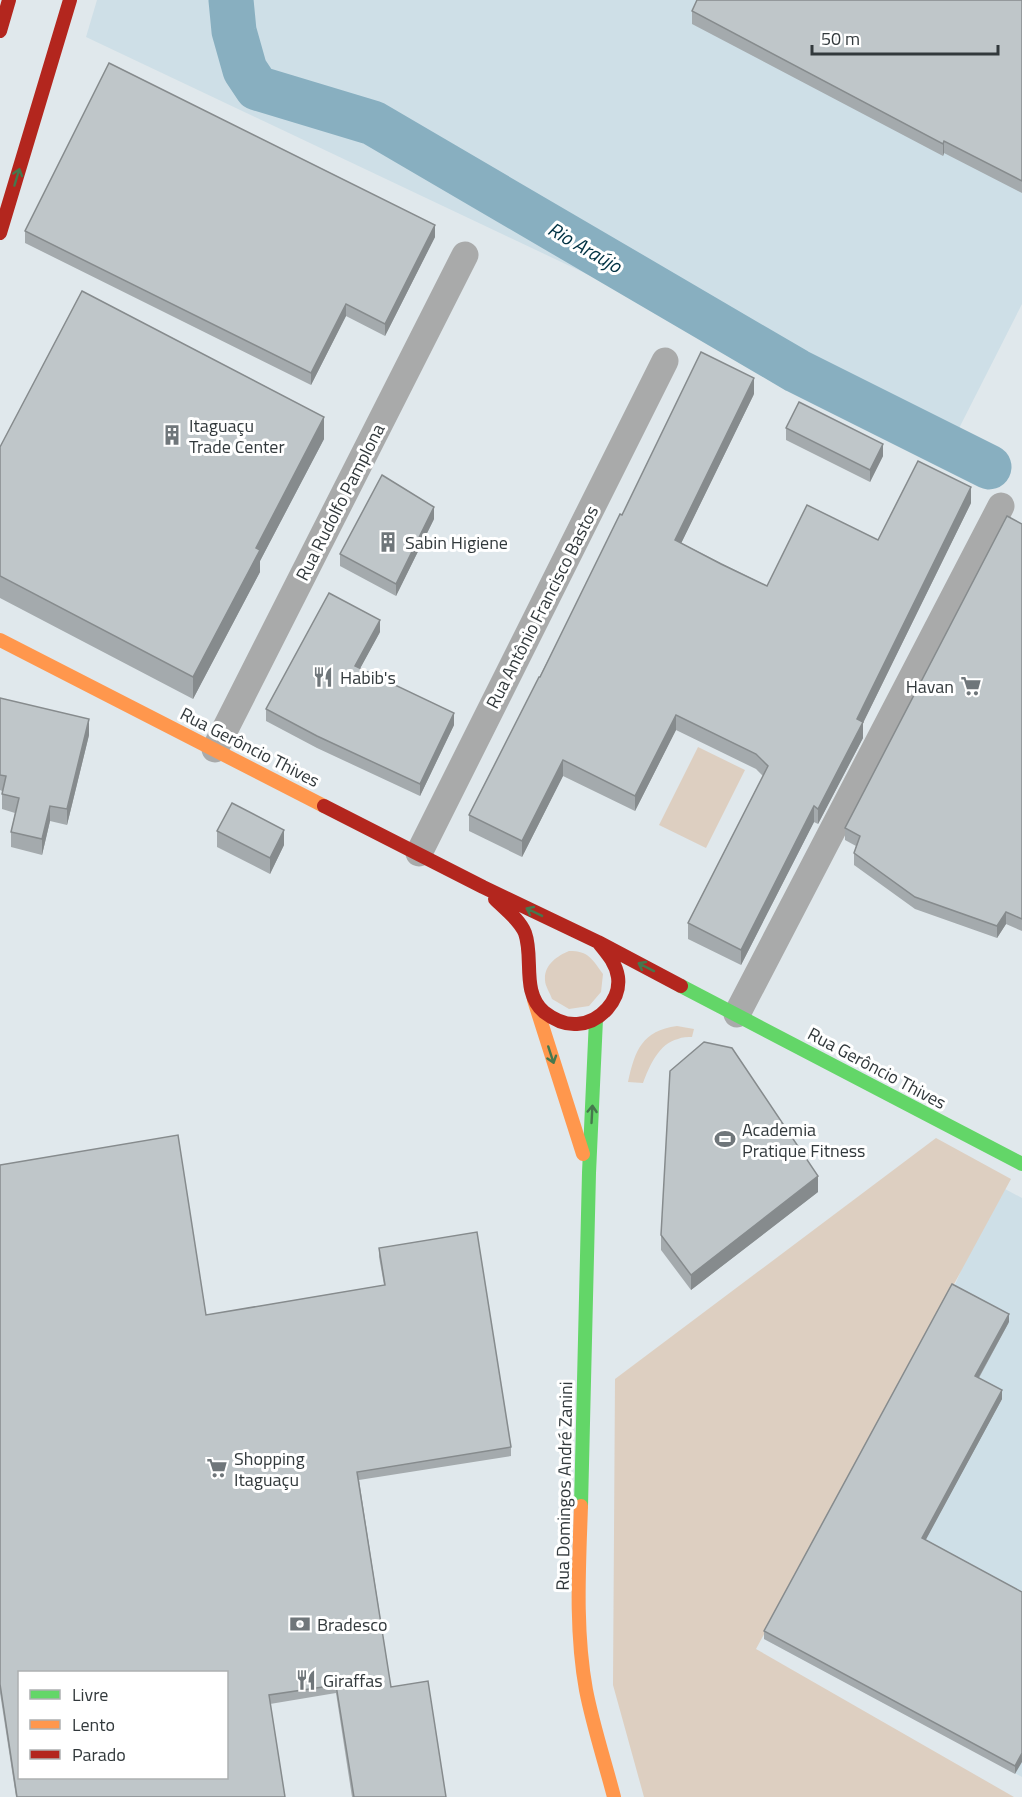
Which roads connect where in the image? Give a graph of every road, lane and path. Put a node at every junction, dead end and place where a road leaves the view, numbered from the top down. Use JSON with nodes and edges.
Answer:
{"nodes":[{"id":1,"x":9,"y":0,"type":"edge"},
{"id":2,"x":70,"y":0,"type":"edge"},
{"id":3,"x":0,"y":31,"type":"edge"},
{"id":4,"x":0,"y":233,"type":"edge"},
{"id":5,"x":465,"y":255,"type":"dead end"},
{"id":6,"x":665,"y":361,"type":"dead end"},
{"id":7,"x":1001,"y":506,"type":"dead end"},
{"id":8,"x":0,"y":640,"type":"edge"},
{"id":9,"x":215,"y":749,"type":"junction"},
{"id":10,"x":419,"y":853,"type":"junction"},
{"id":11,"x":483,"y":887,"type":"junction"},
{"id":12,"x":585,"y":937,"type":"junction"},
{"id":13,"x":558,"y":938,"type":"dead end"},
{"id":14,"x":598,"y":942,"type":"junction"},
{"id":15,"x":539,"y":952,"type":"dead end"},
{"id":16,"x":530,"y":974,"type":"junction"},
{"id":17,"x":634,"y":987,"type":"dead end"},
{"id":18,"x":657,"y":988,"type":"dead end"},
{"id":19,"x":616,"y":997,"type":"junction"},
{"id":20,"x":533,"y":999,"type":"junction"},
{"id":21,"x":727,"y":1009,"type":"junction"},
{"id":22,"x":596,"y":1019,"type":"junction"},
{"id":23,"x":1022,"y":1164,"type":"edge"},
{"id":24,"x":589,"y":1173,"type":"junction"},
{"id":25,"x":614,"y":1797,"type":"edge"}],
"edges":[{"from":1,"to":3,"type":"main road"},
{"from":4,"to":2,"type":"main road","one_way":true},
{"from":5,"to":9,"type":"street","name":"Rua Rudolfo Pamplona"},
{"from":6,"to":10,"type":"street","name":"Rua Antônio Francisco Bastos"},
{"from":7,"to":21,"type":"street"},
{"from":8,"to":9,"type":"main road","name":"Rua Gerôncio Thives"},
{"from":9,"to":10,"type":"main road","name":"Rua Gerôncio Thives"},
{"from":10,"to":11,"type":"main road","name":"Rua Gerôncio Thives"},
{"from":12,"to":11,"type":"main road","name":"Rua Gerôncio Thives","one_way":true},
{"from":11,"to":16,"type":"main road"},
{"from":12,"to":13,"type":"main road"},
{"from":12,"to":14,"type":"main road","name":"Rua Gerôncio Thives"},
{"from":14,"to":19,"type":"main road"},
{"from":21,"to":14,"type":"main road","name":"Rua Gerôncio Thives","one_way":true},
{"from":15,"to":16,"type":"main road"},
{"from":16,"to":20,"type":"main road"},
{"from":17,"to":19,"type":"main road"},
{"from":18,"to":21,"type":"main road"},
{"from":19,"to":22,"type":"main road"},
{"from":20,"to":22,"type":"main road"},
{"from":20,"to":24,"type":"main road","one_way":true},
{"from":21,"to":23,"type":"main road","name":"Rua Gerôncio Thives"},
{"from":24,"to":22,"type":"main road","name":"Rua Domingos André Zanini","one_way":true},
{"from":24,"to":25,"type":"main road","name":"Rua Domingos André Zanini"}]}
